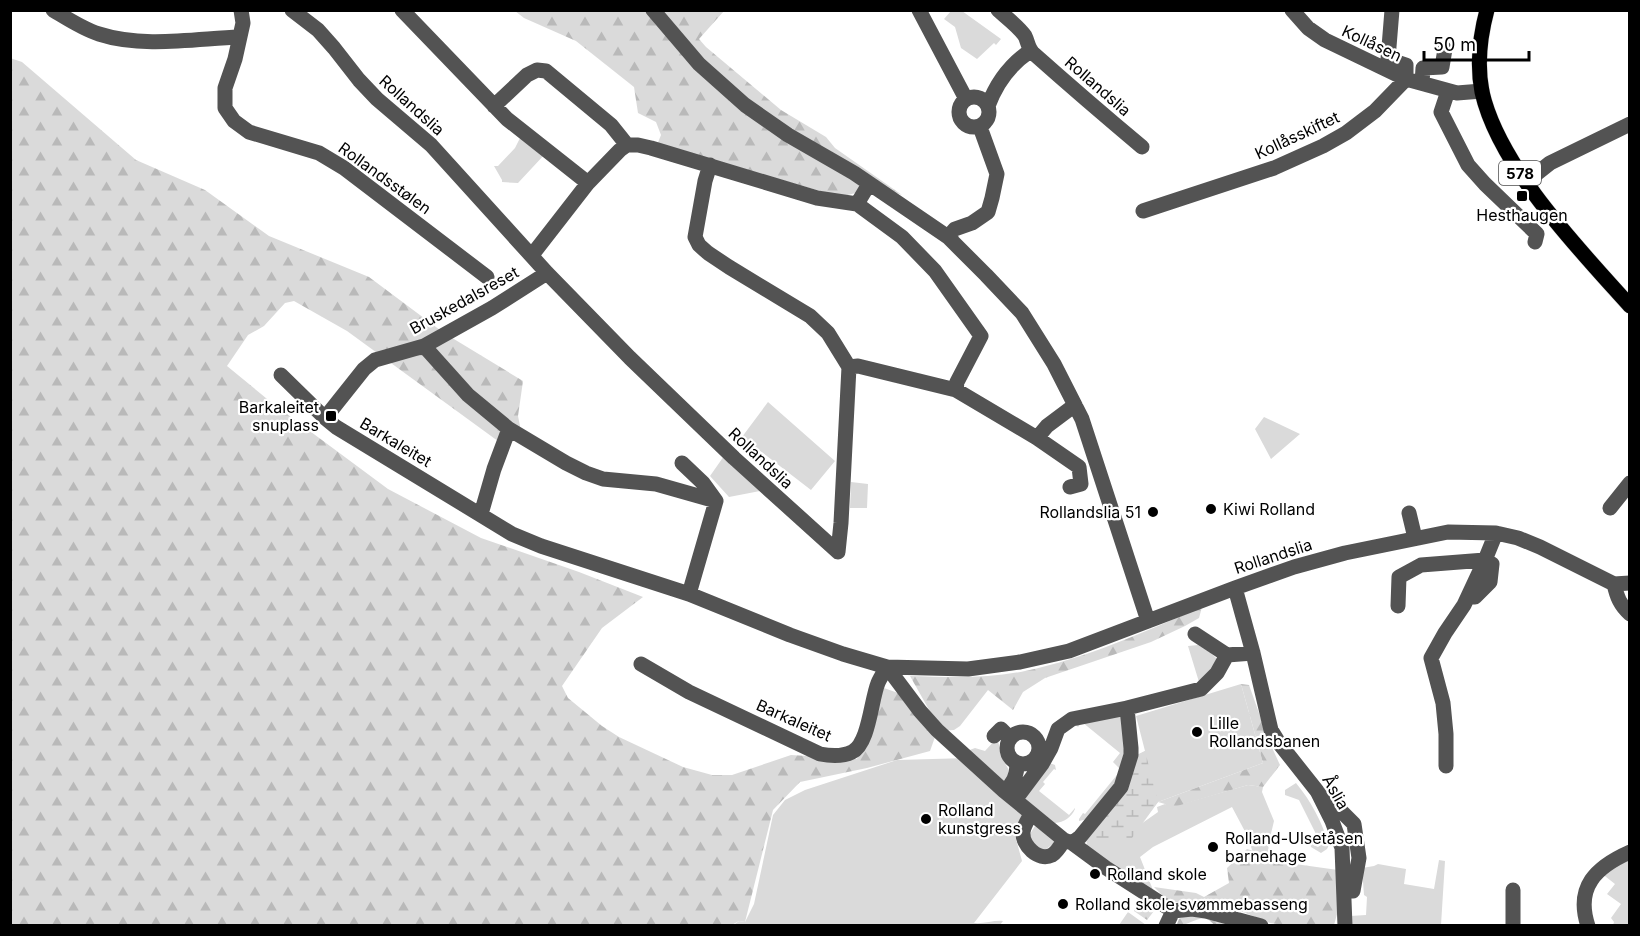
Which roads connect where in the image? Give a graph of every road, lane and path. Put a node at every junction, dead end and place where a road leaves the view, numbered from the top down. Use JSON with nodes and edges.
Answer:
{"nodes":[{"id":1,"x":54,"y":10,"type":"edge"},
{"id":2,"x":241,"y":10,"type":"edge"},
{"id":3,"x":292,"y":10,"type":"edge"},
{"id":4,"x":402,"y":10,"type":"edge"},
{"id":5,"x":653,"y":10,"type":"edge"},
{"id":6,"x":919,"y":10,"type":"edge"},
{"id":7,"x":998,"y":10,"type":"edge"},
{"id":8,"x":1292,"y":10,"type":"edge"},
{"id":9,"x":1392,"y":10,"type":"edge"},
{"id":10,"x":1487,"y":10,"type":"edge"},
{"id":11,"x":239,"y":37,"type":"junction"},
{"id":12,"x":1445,"y":49,"type":"dead end"},
{"id":13,"x":1030,"y":51,"type":"junction"},
{"id":14,"x":1406,"y":79,"type":"junction"},
{"id":15,"x":1422,"y":83,"type":"junction"},
{"id":16,"x":1448,"y":91,"type":"junction"},
{"id":17,"x":1482,"y":91,"type":"junction"},
{"id":18,"x":966,"y":99,"type":"junction"},
{"id":19,"x":494,"y":106,"type":"junction"},
{"id":20,"x":988,"y":106,"type":"junction"},
{"id":21,"x":1629,"y":124,"type":"edge"},
{"id":22,"x":980,"y":127,"type":"junction"},
{"id":23,"x":627,"y":146,"type":"junction"},
{"id":24,"x":1142,"y":147,"type":"dead end"},
{"id":25,"x":711,"y":165,"type":"junction"},
{"id":26,"x":1526,"y":182,"type":"junction"},
{"id":27,"x":588,"y":183,"type":"junction"},
{"id":28,"x":869,"y":184,"type":"junction"},
{"id":29,"x":857,"y":204,"type":"junction"},
{"id":30,"x":1143,"y":212,"type":"dead end"},
{"id":31,"x":948,"y":237,"type":"junction"},
{"id":32,"x":1535,"y":242,"type":"dead end"},
{"id":33,"x":532,"y":255,"type":"junction"},
{"id":34,"x":547,"y":273,"type":"junction"},
{"id":35,"x":487,"y":277,"type":"dead end"},
{"id":36,"x":1629,"y":306,"type":"edge"},
{"id":37,"x":424,"y":346,"type":"junction"},
{"id":38,"x":849,"y":367,"type":"junction"},
{"id":39,"x":281,"y":375,"type":"dead end"},
{"id":40,"x":956,"y":390,"type":"junction"},
{"id":41,"x":1075,"y":405,"type":"junction"},
{"id":42,"x":325,"y":418,"type":"junction"},
{"id":43,"x":509,"y":429,"type":"junction"},
{"id":44,"x":1036,"y":438,"type":"junction"},
{"id":45,"x":682,"y":463,"type":"dead end"},
{"id":46,"x":1629,"y":483,"type":"edge"},
{"id":47,"x":1070,"y":487,"type":"dead end"},
{"id":48,"x":716,"y":501,"type":"junction"},
{"id":49,"x":1610,"y":508,"type":"dead end"},
{"id":50,"x":1409,"y":513,"type":"dead end"},
{"id":51,"x":481,"y":514,"type":"junction"},
{"id":52,"x":1496,"y":533,"type":"junction"},
{"id":53,"x":1415,"y":538,"type":"junction"},
{"id":54,"x":1485,"y":560,"type":"junction"},
{"id":55,"x":1622,"y":584,"type":"edge"},
{"id":56,"x":1235,"y":588,"type":"junction"},
{"id":57,"x":689,"y":594,"type":"junction"},
{"id":58,"x":1475,"y":597,"type":"dead end"},
{"id":59,"x":1398,"y":606,"type":"dead end"},
{"id":60,"x":1629,"y":614,"type":"edge"},
{"id":61,"x":1148,"y":621,"type":"junction"},
{"id":62,"x":1195,"y":634,"type":"dead end"},
{"id":63,"x":1253,"y":653,"type":"junction"},
{"id":64,"x":1227,"y":655,"type":"junction"},
{"id":65,"x":641,"y":664,"type":"dead end"},
{"id":66,"x":887,"y":667,"type":"junction"},
{"id":67,"x":1127,"y":708,"type":"junction"},
{"id":68,"x":1042,"y":756,"type":"junction"},
{"id":69,"x":1017,"y":764,"type":"junction"},
{"id":70,"x":1446,"y":766,"type":"dead end"},
{"id":71,"x":1317,"y":791,"type":"junction"},
{"id":72,"x":1009,"y":796,"type":"junction"},
{"id":73,"x":1031,"y":814,"type":"junction"},
{"id":74,"x":1068,"y":842,"type":"junction"},
{"id":75,"x":1629,"y":852,"type":"edge"},
{"id":76,"x":1513,"y":890,"type":"dead end"},
{"id":77,"x":1353,"y":891,"type":"dead end"},
{"id":78,"x":1173,"y":911,"type":"junction"},
{"id":79,"x":1166,"y":926,"type":"edge"},
{"id":80,"x":1261,"y":926,"type":"edge"},
{"id":81,"x":1345,"y":926,"type":"edge"},
{"id":82,"x":1513,"y":926,"type":"edge"},
{"id":83,"x":1588,"y":926,"type":"edge"}],
"edges":[{"from":1,"to":11,"type":"street"},
{"from":2,"to":11,"type":"street","name":"Rollandsstølen"},
{"from":3,"to":33,"type":"street","name":"Rollandslia"},
{"from":4,"to":19,"type":"street"},
{"from":5,"to":28,"type":"street"},
{"from":6,"to":18,"type":"street"},
{"from":7,"to":13,"type":"street","name":"Rollandslia"},
{"from":8,"to":14,"type":"street","name":"Kollåsen"},
{"from":9,"to":14,"type":"street"},
{"from":10,"to":17,"type":"main road","number":"578"},
{"from":11,"to":35,"type":"street","name":"Rollandsstølen"},
{"from":12,"to":15,"type":"street"},
{"from":13,"to":20,"type":"street"},
{"from":13,"to":24,"type":"street","name":"Rollandslia"},
{"from":14,"to":15,"type":"street","name":"Kollåsen"},
{"from":14,"to":30,"type":"street","name":"Kollåsskiftet"},
{"from":15,"to":16,"type":"street","name":"Kollåsen"},
{"from":16,"to":17,"type":"street","name":"Kollåsen"},
{"from":16,"to":32,"type":"street"},
{"from":17,"to":26,"type":"main road","number":"578"},
{"from":18,"to":20,"type":"street"},
{"from":18,"to":22,"type":"street"},
{"from":19,"to":23,"type":"street"},
{"from":19,"to":27,"type":"street"},
{"from":20,"to":22,"type":"street"},
{"from":21,"to":26,"type":"street"},
{"from":22,"to":31,"type":"street"},
{"from":23,"to":25,"type":"street"},
{"from":23,"to":27,"type":"street"},
{"from":25,"to":29,"type":"street"},
{"from":25,"to":38,"type":"street"},
{"from":26,"to":36,"type":"main road","number":"578"},
{"from":27,"to":33,"type":"street"},
{"from":28,"to":29,"type":"street"},
{"from":28,"to":31,"type":"street"},
{"from":29,"to":40,"type":"street"},
{"from":31,"to":41,"type":"street"},
{"from":33,"to":34,"type":"street","name":"Rollandslia"},
{"from":34,"to":37,"type":"street","name":"Bruskedalsreset"},
{"from":34,"to":38,"type":"street","name":"Rollandslia"},
{"from":37,"to":42,"type":"street","name":"Bruskedalsreset"},
{"from":37,"to":43,"type":"street"},
{"from":38,"to":40,"type":"street"},
{"from":39,"to":42,"type":"street","name":"Barkaleitet"},
{"from":40,"to":44,"type":"street"},
{"from":41,"to":44,"type":"street"},
{"from":41,"to":61,"type":"street"},
{"from":42,"to":51,"type":"street","name":"Barkaleitet"},
{"from":43,"to":48,"type":"street"},
{"from":43,"to":51,"type":"street"},
{"from":44,"to":47,"type":"street"},
{"from":45,"to":48,"type":"street"},
{"from":46,"to":49,"type":"street"},
{"from":48,"to":57,"type":"street"},
{"from":50,"to":53,"type":"street"},
{"from":51,"to":57,"type":"street","name":"Barkaleitet"},
{"from":52,"to":53,"type":"street","name":"Rollandslia"},
{"from":52,"to":54,"type":"street"},
{"from":52,"to":55,"type":"street","name":"Rollandslia"},
{"from":53,"to":56,"type":"street","name":"Rollandslia"},
{"from":54,"to":58,"type":"street"},
{"from":54,"to":59,"type":"street"},
{"from":54,"to":70,"type":"street"},
{"from":55,"to":60,"type":"street"},
{"from":56,"to":61,"type":"street","name":"Rollandslia"},
{"from":56,"to":63,"type":"street","name":"Åslia"},
{"from":57,"to":66,"type":"street","name":"Barkaleitet"},
{"from":61,"to":66,"type":"street","name":"Barkaleitet"},
{"from":62,"to":64,"type":"street"},
{"from":63,"to":64,"type":"street"},
{"from":63,"to":71,"type":"street","name":"Åslia"},
{"from":64,"to":67,"type":"street"},
{"from":65,"to":66,"type":"street","name":"Barkaleitet"},
{"from":66,"to":72,"type":"street"},
{"from":67,"to":68,"type":"street"},
{"from":67,"to":74,"type":"street"},
{"from":68,"to":69,"type":"street"},
{"from":68,"to":69,"type":"street"},
{"from":68,"to":72,"type":"street"},
{"from":69,"to":72,"type":"street"},
{"from":71,"to":77,"type":"street"},
{"from":71,"to":81,"type":"street","name":"Åslia"},
{"from":72,"to":73,"type":"street"},
{"from":73,"to":74,"type":"street"},
{"from":73,"to":74,"type":"street"},
{"from":74,"to":78,"type":"street"},
{"from":75,"to":83,"type":"street"},
{"from":76,"to":82,"type":"street"},
{"from":78,"to":79,"type":"street"},
{"from":78,"to":80,"type":"street"}]}
